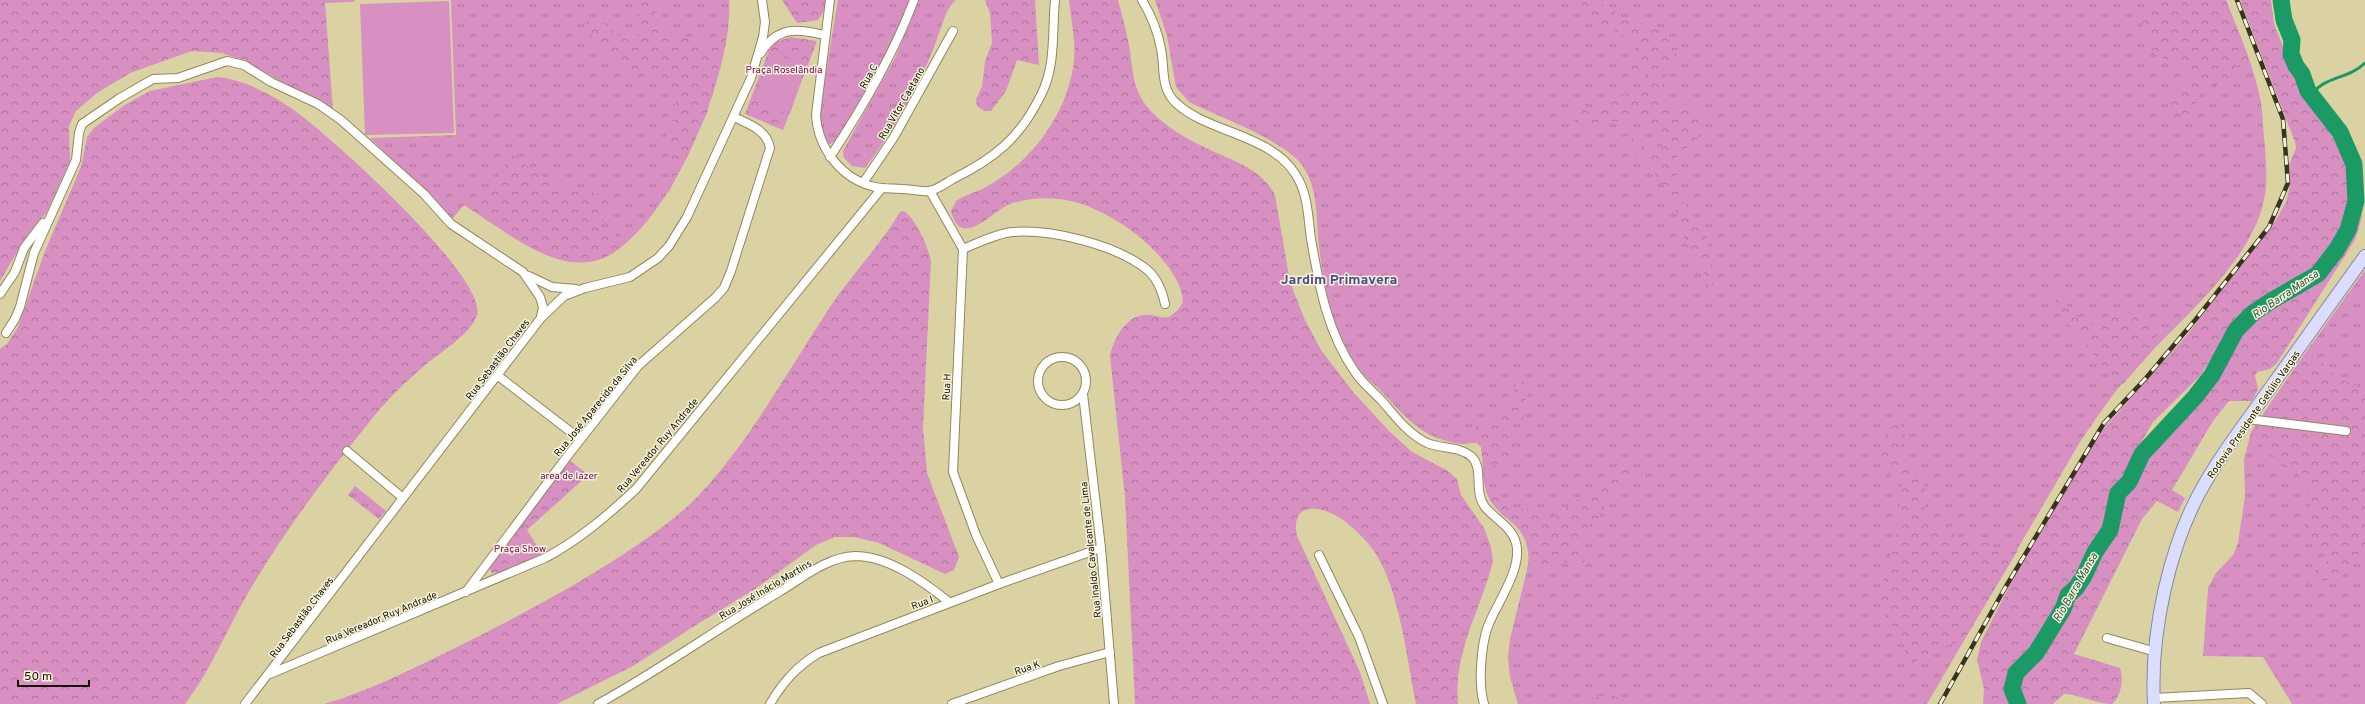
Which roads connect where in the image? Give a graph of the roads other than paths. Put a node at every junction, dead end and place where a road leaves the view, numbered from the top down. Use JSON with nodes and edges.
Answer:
{"nodes":[{"id":1,"x":762,"y":0,"type":"edge"},
{"id":2,"x":830,"y":0,"type":"edge"},
{"id":3,"x":914,"y":0,"type":"edge"},
{"id":4,"x":1055,"y":0,"type":"edge"},
{"id":5,"x":1142,"y":0,"type":"edge"},
{"id":6,"x":953,"y":30,"type":"dead end"},
{"id":7,"x":825,"y":35,"type":"junction"},
{"id":8,"x":754,"y":69,"type":"junction"},
{"id":9,"x":734,"y":117,"type":"junction"},
{"id":10,"x":830,"y":157,"type":"junction"},
{"id":11,"x":863,"y":183,"type":"junction"},
{"id":12,"x":882,"y":188,"type":"junction"},
{"id":13,"x":930,"y":191,"type":"junction"},
{"id":14,"x":49,"y":217,"type":"junction"},
{"id":15,"x":963,"y":249,"type":"junction"},
{"id":16,"x":2365,"y":256,"type":"edge"},
{"id":17,"x":522,"y":272,"type":"junction"},
{"id":18,"x":585,"y":288,"type":"junction"},
{"id":19,"x":0,"y":294,"type":"edge"},
{"id":20,"x":1165,"y":304,"type":"dead end"},
{"id":21,"x":540,"y":318,"type":"junction"},
{"id":22,"x":6,"y":333,"type":"dead end"},
{"id":23,"x":497,"y":376,"type":"junction"},
{"id":24,"x":1083,"y":394,"type":"junction"},
{"id":25,"x":2248,"y":419,"type":"junction"},
{"id":26,"x":2346,"y":431,"type":"dead end"},
{"id":27,"x":580,"y":439,"type":"junction"},
{"id":28,"x":347,"y":451,"type":"dead end"},
{"id":29,"x":403,"y":498,"type":"junction"},
{"id":30,"x":1101,"y":548,"type":"junction"},
{"id":31,"x":1319,"y":555,"type":"dead end"},
{"id":32,"x":998,"y":584,"type":"junction"},
{"id":33,"x":466,"y":593,"type":"junction"},
{"id":34,"x":949,"y":602,"type":"junction"},
{"id":35,"x":2107,"y":638,"type":"dead end"},
{"id":36,"x":1110,"y":652,"type":"junction"},
{"id":37,"x":2156,"y":652,"type":"junction"},
{"id":38,"x":269,"y":675,"type":"junction"},
{"id":39,"x":2154,"y":701,"type":"edge"},
{"id":40,"x":245,"y":704,"type":"edge"},
{"id":41,"x":598,"y":704,"type":"edge"},
{"id":42,"x":770,"y":704,"type":"edge"},
{"id":43,"x":952,"y":704,"type":"edge"},
{"id":44,"x":1114,"y":704,"type":"edge"},
{"id":45,"x":1383,"y":704,"type":"edge"},
{"id":46,"x":1484,"y":704,"type":"edge"},
{"id":47,"x":2262,"y":704,"type":"edge"}],
"edges":[{"from":1,"to":8,"type":"street","name":"Rua Sebastião Chaves"},
{"from":2,"to":7,"type":"street"},
{"from":3,"to":10,"type":"street","name":"Rua C"},
{"from":4,"to":13,"type":"street"},
{"from":5,"to":46,"type":"street"},
{"from":6,"to":11,"type":"street","name":"Rua Vitor Caetano"},
{"from":7,"to":8,"type":"street"},
{"from":7,"to":10,"type":"street"},
{"from":8,"to":9,"type":"street","name":"Rua Sebastião Chaves"},
{"from":9,"to":18,"type":"street","name":"Rua Sebastião Chaves"},
{"from":9,"to":27,"type":"street","name":"Rua José Aparecido da Silva"},
{"from":10,"to":11,"type":"street"},
{"from":11,"to":12,"type":"street"},
{"from":12,"to":13,"type":"street"},
{"from":12,"to":33,"type":"street","name":"Rua Vereador Ruy Andrade"},
{"from":13,"to":15,"type":"street"},
{"from":14,"to":17,"type":"street"},
{"from":14,"to":19,"type":"street"},
{"from":14,"to":22,"type":"street"},
{"from":15,"to":20,"type":"street"},
{"from":15,"to":32,"type":"street","name":"Rua H"},
{"from":16,"to":25,"type":"main road","name":"Rodovia Presidente Getúlio Vargas"},
{"from":17,"to":18,"type":"street"},
{"from":17,"to":21,"type":"street"},
{"from":18,"to":21,"type":"street","name":"Rua Sebastião Chaves"},
{"from":21,"to":23,"type":"street","name":"Rua Sebastião Chaves"},
{"from":23,"to":27,"type":"street"},
{"from":23,"to":29,"type":"street","name":"Rua Sebastião Chaves"},
{"from":24,"to":24,"type":"street","name":"Rua Inaldo Cavalcante de Lima"},
{"from":24,"to":30,"type":"street","name":"Rua Inaldo Cavalcante de Lima"},
{"from":25,"to":26,"type":"street"},
{"from":25,"to":37,"type":"main road","name":"Rodovia Presidente Getúlio Vargas"},
{"from":27,"to":33,"type":"street","name":"Rua José Aparecido da Silva"},
{"from":28,"to":29,"type":"street"},
{"from":29,"to":38,"type":"street","name":"Rua Sebastião Chaves"},
{"from":30,"to":32,"type":"street","name":"Rua I"},
{"from":30,"to":36,"type":"street","name":"Rua Inaldo Cavalcante de Lima"},
{"from":31,"to":45,"type":"street"},
{"from":32,"to":34,"type":"street","name":"Rua I"},
{"from":33,"to":38,"type":"street","name":"Rua Vereador Ruy Andrade"},
{"from":34,"to":41,"type":"street","name":"Rua José Inácio Martins"},
{"from":34,"to":42,"type":"street","name":"Rua I"},
{"from":35,"to":37,"type":"street"},
{"from":36,"to":43,"type":"street","name":"Rua K"},
{"from":36,"to":44,"type":"street","name":"Rua Inaldo Cavalcante de Lima"},
{"from":37,"to":39,"type":"main road","name":"Rodovia Presidente Getúlio Vargas"},
{"from":38,"to":40,"type":"street","name":"Rua Sebastião Chaves"},
{"from":39,"to":47,"type":"street"}]}
